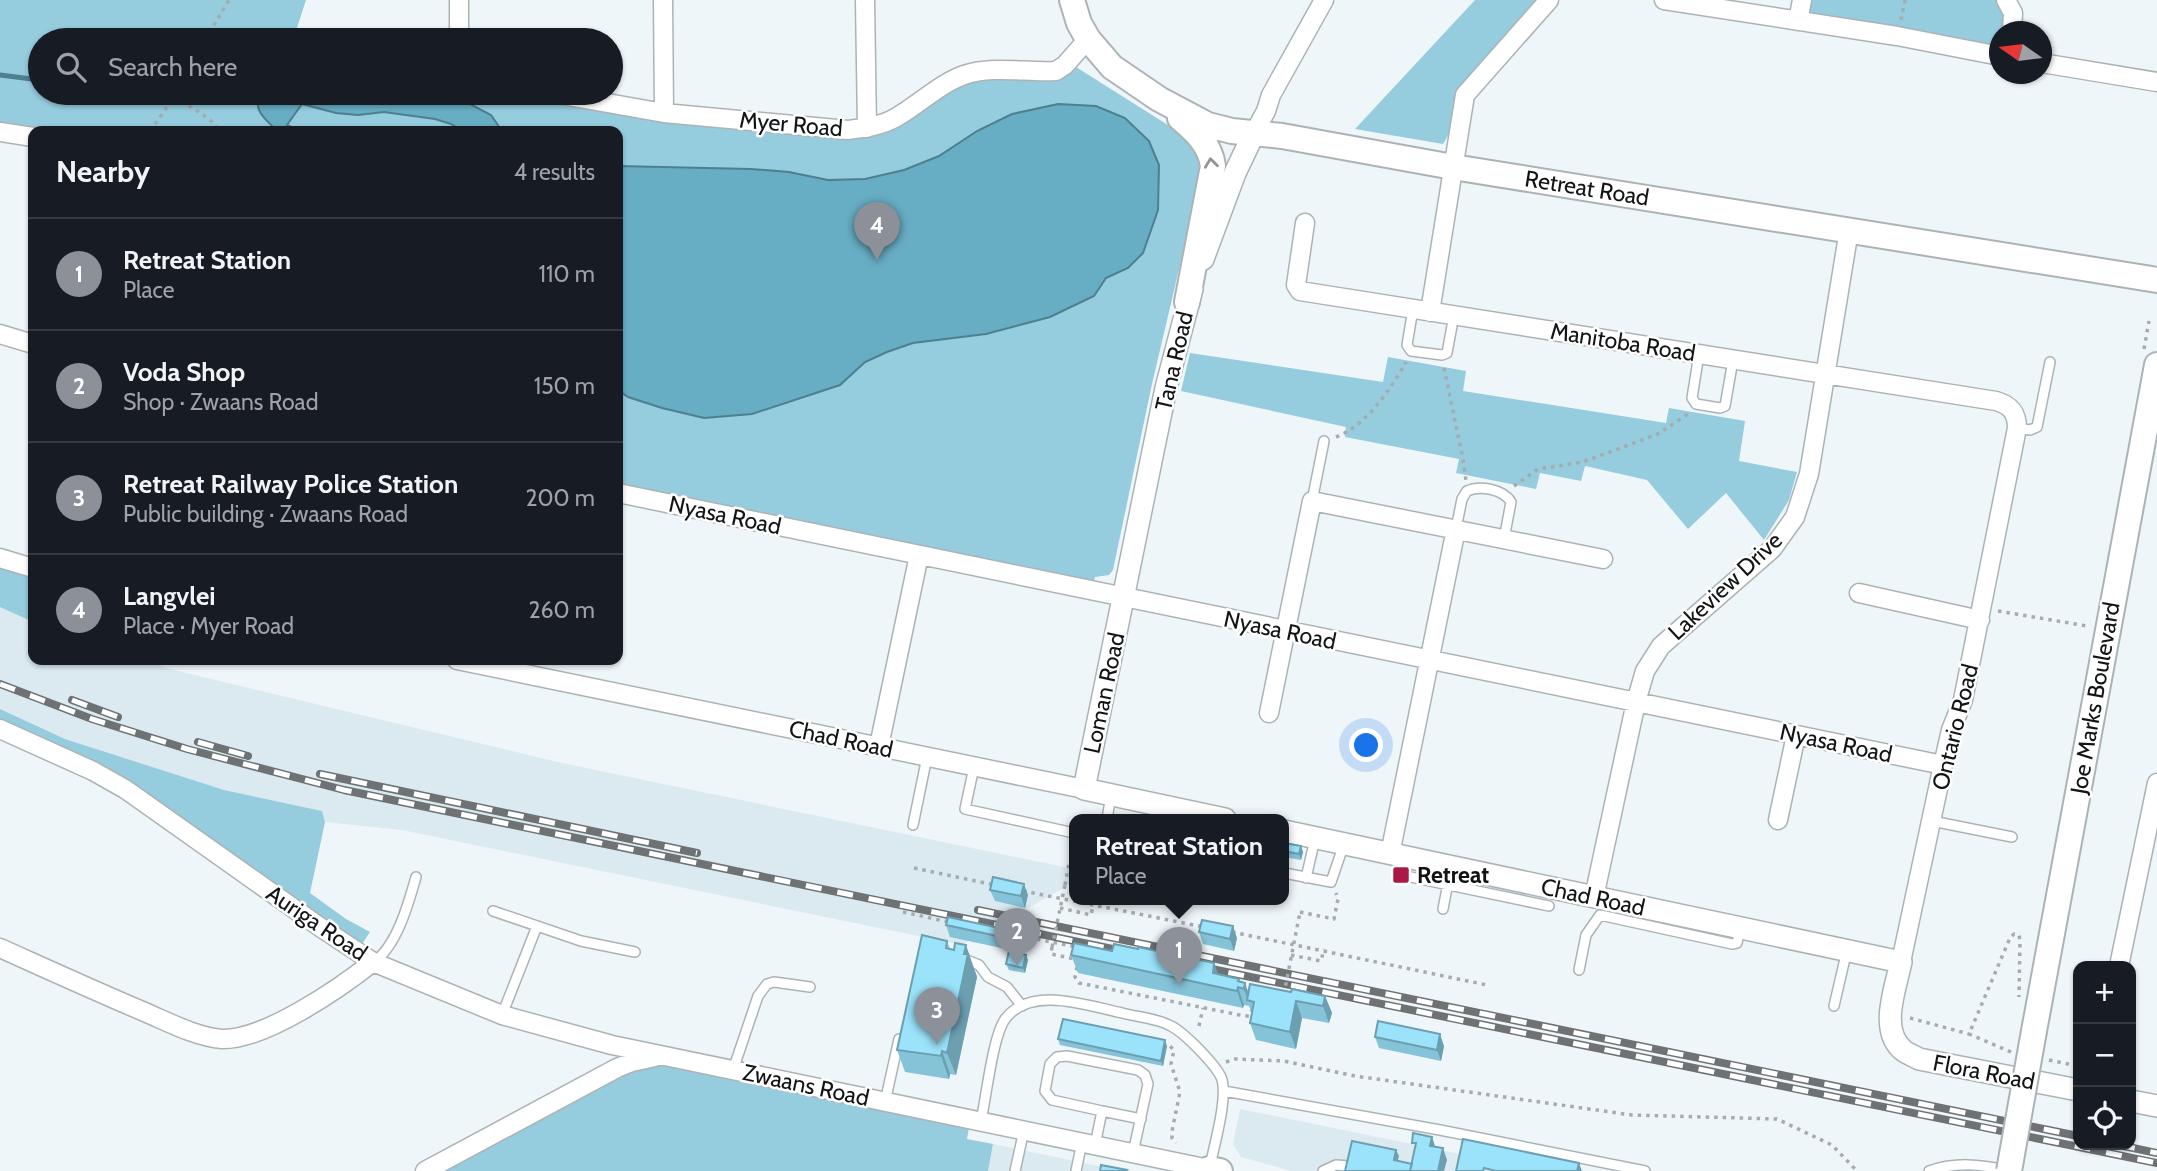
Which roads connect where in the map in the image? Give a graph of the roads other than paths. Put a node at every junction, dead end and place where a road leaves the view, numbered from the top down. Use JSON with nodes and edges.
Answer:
{"nodes":[{"id":1,"x":459,"y":0,"type":"edge"},
{"id":2,"x":663,"y":0,"type":"edge"},
{"id":3,"x":865,"y":0,"type":"edge"},
{"id":4,"x":1072,"y":0,"type":"edge"},
{"id":5,"x":1324,"y":0,"type":"edge"},
{"id":6,"x":1549,"y":0,"type":"edge"},
{"id":7,"x":1664,"y":0,"type":"edge"},
{"id":8,"x":1802,"y":0,"type":"edge"},
{"id":9,"x":2006,"y":0,"type":"edge"},
{"id":10,"x":1798,"y":21,"type":"junction"},
{"id":11,"x":2013,"y":21,"type":"edge"},
{"id":12,"x":459,"y":28,"type":"edge"},
{"id":13,"x":1087,"y":39,"type":"junction"},
{"id":14,"x":1989,"y":54,"type":"edge"},
{"id":15,"x":2052,"y":65,"type":"edge"},
{"id":16,"x":2157,"y":82,"type":"edge"},
{"id":17,"x":1159,"y":99,"type":"junction"},
{"id":18,"x":619,"y":105,"type":"edge"},
{"id":19,"x":664,"y":113,"type":"junction"},
{"id":20,"x":867,"y":128,"type":"junction"},
{"id":21,"x":0,"y":132,"type":"edge"},
{"id":22,"x":1254,"y":133,"type":"junction"},
{"id":23,"x":28,"y":136,"type":"edge"},
{"id":24,"x":1453,"y":167,"type":"junction"},
{"id":25,"x":1306,"y":223,"type":"dead end"},
{"id":26,"x":1849,"y":230,"type":"junction"},
{"id":27,"x":2157,"y":280,"type":"edge"},
{"id":28,"x":1187,"y":302,"type":"junction"},
{"id":29,"x":1421,"y":310,"type":"junction"},
{"id":30,"x":1454,"y":315,"type":"junction"},
{"id":31,"x":0,"y":334,"type":"edge"},
{"id":32,"x":28,"y":342,"type":"edge"},
{"id":33,"x":1699,"y":354,"type":"junction"},
{"id":34,"x":1733,"y":360,"type":"junction"},
{"id":35,"x":2050,"y":362,"type":"dead end"},
{"id":36,"x":2157,"y":365,"type":"edge"},
{"id":37,"x":1825,"y":374,"type":"junction"},
{"id":38,"x":2015,"y":420,"type":"junction"},
{"id":39,"x":1324,"y":441,"type":"road end"},
{"id":40,"x":623,"y":494,"type":"edge"},
{"id":41,"x":1312,"y":501,"type":"junction"},
{"id":42,"x":1456,"y":529,"type":"junction"},
{"id":43,"x":1504,"y":539,"type":"junction"},
{"id":44,"x":919,"y":555,"type":"junction"},
{"id":45,"x":0,"y":558,"type":"edge"},
{"id":46,"x":1603,"y":559,"type":"dead end"},
{"id":47,"x":28,"y":566,"type":"edge"},
{"id":48,"x":1859,"y":593,"type":"dead end"},
{"id":49,"x":1125,"y":598,"type":"junction"},
{"id":50,"x":1981,"y":614,"type":"junction"},
{"id":51,"x":1285,"y":631,"type":"junction"},
{"id":52,"x":1429,"y":660,"type":"junction"},
{"id":53,"x":482,"y":665,"type":"edge"},
{"id":54,"x":1636,"y":702,"type":"junction"},
{"id":55,"x":1269,"y":713,"type":"dead end"},
{"id":56,"x":0,"y":729,"type":"edge"},
{"id":57,"x":1796,"y":735,"type":"junction"},
{"id":58,"x":879,"y":746,"type":"junction"},
{"id":59,"x":927,"y":757,"type":"junction"},
{"id":60,"x":1943,"y":765,"type":"junction"},
{"id":61,"x":974,"y":767,"type":"junction"},
{"id":62,"x":2157,"y":783,"type":"edge"},
{"id":63,"x":1084,"y":789,"type":"junction"},
{"id":64,"x":1111,"y":795,"type":"junction"},
{"id":65,"x":1108,"y":814,"type":"edge"},
{"id":66,"x":1201,"y":814,"type":"edge"},
{"id":67,"x":1778,"y":820,"type":"dead end"},
{"id":68,"x":1932,"y":821,"type":"junction"},
{"id":69,"x":914,"y":825,"type":"dead end"},
{"id":70,"x":1069,"y":832,"type":"edge"},
{"id":71,"x":1289,"y":832,"type":"edge"},
{"id":72,"x":2012,"y":837,"type":"dead end"},
{"id":73,"x":1315,"y":838,"type":"junction"},
{"id":74,"x":1344,"y":844,"type":"junction"},
{"id":75,"x":1390,"y":854,"type":"junction"},
{"id":76,"x":1289,"y":874,"type":"edge"},
{"id":77,"x":1401,"y":875,"type":"dead end"},
{"id":78,"x":1449,"y":876,"type":"junction"},
{"id":79,"x":416,"y":877,"type":"dead end"},
{"id":80,"x":1306,"y":878,"type":"junction"},
{"id":81,"x":1594,"y":897,"type":"junction"},
{"id":82,"x":1549,"y":906,"type":"dead end"},
{"id":83,"x":1443,"y":909,"type":"dead end"},
{"id":84,"x":493,"y":911,"type":"dead end"},
{"id":85,"x":537,"y":926,"type":"junction"},
{"id":86,"x":1741,"y":928,"type":"junction"},
{"id":87,"x":0,"y":948,"type":"edge"},
{"id":88,"x":1847,"y":950,"type":"junction"},
{"id":89,"x":635,"y":952,"type":"dead end"},
{"id":90,"x":951,"y":956,"type":"edge"},
{"id":91,"x":2120,"y":961,"type":"edge"},
{"id":92,"x":373,"y":962,"type":"junction"},
{"id":93,"x":1902,"y":962,"type":"junction"},
{"id":94,"x":1579,"y":970,"type":"dead end"},
{"id":95,"x":810,"y":987,"type":"dead end"},
{"id":96,"x":1022,"y":1006,"type":"junction"},
{"id":97,"x":1834,"y":1006,"type":"dead end"},
{"id":98,"x":502,"y":1015,"type":"junction"},
{"id":99,"x":902,"y":1028,"type":"edge"},
{"id":100,"x":1895,"y":1041,"type":"joint"},
{"id":101,"x":662,"y":1055,"type":"junction"},
{"id":102,"x":733,"y":1070,"type":"junction"},
{"id":103,"x":2073,"y":1089,"type":"edge"},
{"id":104,"x":1224,"y":1091,"type":"junction"},
{"id":105,"x":886,"y":1101,"type":"junction"},
{"id":106,"x":2136,"y":1102,"type":"edge"},
{"id":107,"x":2157,"y":1106,"type":"edge"},
{"id":108,"x":1102,"y":1111,"type":"junction"},
{"id":109,"x":1140,"y":1119,"type":"junction"},
{"id":110,"x":981,"y":1121,"type":"junction"},
{"id":111,"x":1024,"y":1130,"type":"junction"},
{"id":112,"x":1089,"y":1144,"type":"junction"},
{"id":113,"x":1133,"y":1153,"type":"junction"},
{"id":114,"x":1350,"y":1166,"type":"edge"},
{"id":115,"x":1213,"y":1170,"type":"edge"},
{"id":116,"x":425,"y":1171,"type":"edge"},
{"id":117,"x":1015,"y":1171,"type":"edge"},
{"id":118,"x":1076,"y":1171,"type":"edge"},
{"id":119,"x":1323,"y":1171,"type":"edge"},
{"id":120,"x":1645,"y":1171,"type":"edge"},
{"id":121,"x":1929,"y":1171,"type":"edge"},
{"id":122,"x":2010,"y":1171,"type":"edge"}],
"edges":[{"from":1,"to":12,"type":"street"},
{"from":2,"to":19,"type":"street"},
{"from":3,"to":20,"type":"street"},
{"from":4,"to":13,"type":"main road","name":"Retreat Road"},
{"from":5,"to":22,"type":"street"},
{"from":6,"to":24,"type":"street"},
{"from":7,"to":10,"type":"street"},
{"from":8,"to":10,"type":"street"},
{"from":9,"to":11,"type":"street"},
{"from":10,"to":14,"type":"street"},
{"from":13,"to":17,"type":"main road","name":"Retreat Road"},
{"from":13,"to":20,"type":"street","name":"Myer Road"},
{"from":15,"to":16,"type":"street"},
{"from":17,"to":22,"type":"main road","name":"Retreat Road"},
{"from":28,"to":17,"type":"main road","one_way":true},
{"from":18,"to":19,"type":"street","name":"Myer Road"},
{"from":19,"to":20,"type":"street","name":"Myer Road"},
{"from":21,"to":23,"type":"street"},
{"from":22,"to":24,"type":"main road","name":"Retreat Road"},
{"from":22,"to":28,"type":"street","name":"Tana Road"},
{"from":24,"to":26,"type":"main road","name":"Retreat Road"},
{"from":24,"to":29,"type":"street"},
{"from":25,"to":29,"type":"street","name":"Manitoba Road"},
{"from":26,"to":27,"type":"main road","name":"Retreat Road"},
{"from":26,"to":37,"type":"street","name":"Lakeview Drive"},
{"from":28,"to":49,"type":"street","name":"Tana Road"},
{"from":29,"to":30,"type":"street","name":"Manitoba Road"},
{"from":29,"to":30,"type":"lane"},
{"from":30,"to":33,"type":"street","name":"Manitoba Road"},
{"from":31,"to":32,"type":"street"},
{"from":33,"to":34,"type":"street","name":"Manitoba Road"},
{"from":33,"to":34,"type":"lane"},
{"from":34,"to":37,"type":"street","name":"Manitoba Road"},
{"from":35,"to":38,"type":"lane"},
{"from":36,"to":122,"type":"main road","name":"Joe Marks Boulevard","bridge":true},
{"from":37,"to":38,"type":"street","name":"Manitoba Road"},
{"from":37,"to":54,"type":"street","name":"Lakeview Drive"},
{"from":38,"to":50,"type":"street","name":"Ontario Road"},
{"from":39,"to":41,"type":"lane"},
{"from":40,"to":44,"type":"street","name":"Nyasa Road"},
{"from":41,"to":42,"type":"street"},
{"from":41,"to":51,"type":"street"},
{"from":42,"to":43,"type":"street"},
{"from":42,"to":43,"type":"lane"},
{"from":42,"to":52,"type":"street"},
{"from":43,"to":46,"type":"street"},
{"from":44,"to":49,"type":"street","name":"Nyasa Road"},
{"from":44,"to":58,"type":"street"},
{"from":45,"to":47,"type":"street"},
{"from":48,"to":50,"type":"street"},
{"from":49,"to":51,"type":"street","name":"Nyasa Road"},
{"from":49,"to":63,"type":"street","name":"Loman Road"},
{"from":50,"to":60,"type":"street","name":"Ontario Road"},
{"from":51,"to":52,"type":"street","name":"Nyasa Road"},
{"from":51,"to":55,"type":"street"},
{"from":52,"to":54,"type":"street","name":"Nyasa Road"},
{"from":52,"to":75,"type":"street"},
{"from":53,"to":58,"type":"street","name":"Chad Road"},
{"from":54,"to":57,"type":"street","name":"Nyasa Road"},
{"from":54,"to":81,"type":"street","name":"Lakeview Drive"},
{"from":56,"to":92,"type":"street","name":"Auriga Road"},
{"from":57,"to":60,"type":"street","name":"Nyasa Road"},
{"from":57,"to":67,"type":"street"},
{"from":58,"to":59,"type":"street","name":"Chad Road"},
{"from":59,"to":61,"type":"street","name":"Chad Road"},
{"from":59,"to":69,"type":"lane"},
{"from":60,"to":68,"type":"street","name":"Ontario Road"},
{"from":61,"to":63,"type":"street","name":"Chad Road"},
{"from":61,"to":70,"type":"lane"},
{"from":62,"to":91,"type":"street"},
{"from":63,"to":64,"type":"street","name":"Chad Road"},
{"from":64,"to":65,"type":"lane"},
{"from":64,"to":66,"type":"street","name":"Chad Road"},
{"from":68,"to":72,"type":"lane"},
{"from":68,"to":93,"type":"street","name":"Ontario Road"},
{"from":71,"to":73,"type":"street","name":"Chad Road"},
{"from":73,"to":74,"type":"street","name":"Chad Road"},
{"from":73,"to":80,"type":"lane"},
{"from":74,"to":75,"type":"street","name":"Chad Road"},
{"from":74,"to":80,"type":"lane"},
{"from":75,"to":78,"type":"street","name":"Chad Road"},
{"from":76,"to":80,"type":"lane"},
{"from":77,"to":78,"type":"lane"},
{"from":78,"to":81,"type":"street","name":"Chad Road"},
{"from":78,"to":82,"type":"lane"},
{"from":78,"to":83,"type":"lane"},
{"from":79,"to":92,"type":"lane"},
{"from":81,"to":86,"type":"street","name":"Chad Road"},
{"from":84,"to":85,"type":"lane"},
{"from":85,"to":89,"type":"lane"},
{"from":85,"to":98,"type":"lane"},
{"from":86,"to":88,"type":"street","name":"Chad Road"},
{"from":86,"to":94,"type":"lane"},
{"from":87,"to":92,"type":"street"},
{"from":88,"to":93,"type":"street","name":"Chad Road"},
{"from":88,"to":97,"type":"lane"},
{"from":90,"to":96,"type":"lane"},
{"from":92,"to":98,"type":"street","name":"Auriga Road"},
{"from":93,"to":100,"type":"street","name":"Ontario Road"},
{"from":95,"to":102,"type":"lane"},
{"from":96,"to":104,"type":"lane"},
{"from":96,"to":110,"type":"lane"},
{"from":98,"to":101,"type":"street","name":"Auriga Road"},
{"from":99,"to":105,"type":"lane"},
{"from":100,"to":103,"type":"street","name":"Flora Road"},
{"from":101,"to":102,"type":"street","name":"Zwaans Road"},
{"from":101,"to":116,"type":"street","name":"Zwaans Road"},
{"from":102,"to":105,"type":"street","name":"Zwaans Road"},
{"from":104,"to":115,"type":"lane"},
{"from":104,"to":120,"type":"lane"},
{"from":105,"to":110,"type":"street","name":"Zwaans Road"},
{"from":106,"to":107,"type":"street"},
{"from":108,"to":109,"type":"lane"},
{"from":108,"to":109,"type":"lane"},
{"from":108,"to":112,"type":"lane"},
{"from":109,"to":113,"type":"lane"},
{"from":110,"to":111,"type":"street","name":"Zwaans Road"},
{"from":111,"to":112,"type":"street","name":"Zwaans Road"},
{"from":111,"to":117,"type":"lane"},
{"from":112,"to":113,"type":"street","name":"Zwaans Road"},
{"from":112,"to":118,"type":"lane"},
{"from":113,"to":115,"type":"street","name":"Zwaans Road"},
{"from":114,"to":119,"type":"lane"},
{"from":121,"to":122,"type":"lane"}]}
